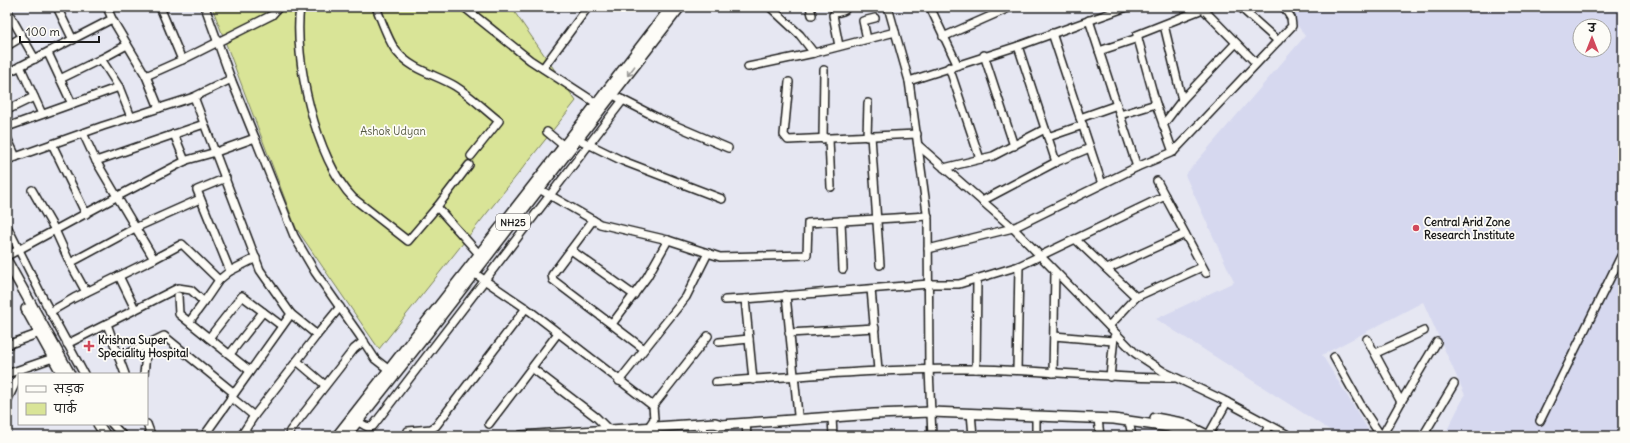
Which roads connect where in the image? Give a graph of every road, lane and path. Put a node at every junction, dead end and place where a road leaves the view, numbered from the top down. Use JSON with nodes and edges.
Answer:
{"nodes":[{"id":1,"x":57,"y":7,"type":"edge"},
{"id":2,"x":107,"y":7,"type":"edge"},
{"id":3,"x":160,"y":7,"type":"edge"},
{"id":4,"x":205,"y":7,"type":"edge"},
{"id":5,"x":279,"y":7,"type":"edge"},
{"id":6,"x":300,"y":7,"type":"edge"},
{"id":7,"x":376,"y":7,"type":"edge"},
{"id":8,"x":464,"y":7,"type":"edge"},
{"id":9,"x":588,"y":7,"type":"edge"},
{"id":10,"x":671,"y":7,"type":"edge"},
{"id":11,"x":680,"y":7,"type":"edge"},
{"id":12,"x":770,"y":7,"type":"edge"},
{"id":13,"x":810,"y":7,"type":"edge"},
{"id":14,"x":845,"y":7,"type":"edge"},
{"id":15,"x":888,"y":7,"type":"edge"},
{"id":16,"x":930,"y":7,"type":"edge"},
{"id":17,"x":1012,"y":7,"type":"edge"},
{"id":18,"x":1127,"y":7,"type":"edge"},
{"id":19,"x":1240,"y":7,"type":"edge"},
{"id":20,"x":1284,"y":7,"type":"edge"},
{"id":21,"x":1205,"y":8,"type":"edge"},
{"id":22,"x":7,"y":10,"type":"edge"},
{"id":23,"x":812,"y":15,"type":"dead end"},
{"id":24,"x":874,"y":18,"type":"dead end"},
{"id":25,"x":112,"y":19,"type":"junction"},
{"id":26,"x":1089,"y":20,"type":"junction"},
{"id":27,"x":1164,"y":25,"type":"junction"},
{"id":28,"x":895,"y":32,"type":"junction"},
{"id":29,"x":1052,"y":33,"type":"junction"},
{"id":30,"x":22,"y":37,"type":"junction"},
{"id":31,"x":944,"y":37,"type":"junction"},
{"id":32,"x":1138,"y":38,"type":"junction"},
{"id":33,"x":868,"y":39,"type":"junction"},
{"id":34,"x":73,"y":40,"type":"junction"},
{"id":35,"x":1278,"y":41,"type":"junction"},
{"id":36,"x":218,"y":42,"type":"junction"},
{"id":37,"x":1236,"y":43,"type":"junction"},
{"id":38,"x":127,"y":45,"type":"junction"},
{"id":39,"x":7,"y":46,"type":"edge"},
{"id":40,"x":839,"y":46,"type":"junction"},
{"id":41,"x":1018,"y":46,"type":"junction"},
{"id":42,"x":1099,"y":51,"type":"junction"},
{"id":43,"x":48,"y":53,"type":"junction"},
{"id":44,"x":814,"y":53,"type":"junction"},
{"id":45,"x":984,"y":55,"type":"junction"},
{"id":46,"x":35,"y":59,"type":"junction"},
{"id":47,"x":101,"y":59,"type":"junction"},
{"id":48,"x":182,"y":60,"type":"junction"},
{"id":49,"x":1256,"y":63,"type":"junction"},
{"id":50,"x":957,"y":64,"type":"junction"},
{"id":51,"x":20,"y":66,"type":"junction"},
{"id":52,"x":748,"y":67,"type":"dead end"},
{"id":53,"x":949,"y":67,"type":"junction"},
{"id":54,"x":543,"y":68,"type":"junction"},
{"id":55,"x":824,"y":70,"type":"dead end"},
{"id":56,"x":7,"y":72,"type":"edge"},
{"id":57,"x":146,"y":76,"type":"junction"},
{"id":58,"x":60,"y":79,"type":"junction"},
{"id":59,"x":231,"y":79,"type":"junction"},
{"id":60,"x":909,"y":81,"type":"junction"},
{"id":61,"x":789,"y":82,"type":"dead end"},
{"id":62,"x":119,"y":88,"type":"junction"},
{"id":63,"x":613,"y":94,"type":"junction"},
{"id":64,"x":34,"y":97,"type":"junction"},
{"id":65,"x":194,"y":97,"type":"junction"},
{"id":66,"x":623,"y":100,"type":"junction"},
{"id":67,"x":1182,"y":100,"type":"junction"},
{"id":68,"x":596,"y":103,"type":"junction"},
{"id":69,"x":868,"y":103,"type":"dead end"},
{"id":70,"x":72,"y":104,"type":"junction"},
{"id":71,"x":1156,"y":104,"type":"junction"},
{"id":72,"x":1117,"y":105,"type":"junction"},
{"id":73,"x":159,"y":108,"type":"junction"},
{"id":74,"x":7,"y":110,"type":"edge"},
{"id":75,"x":42,"y":114,"type":"junction"},
{"id":76,"x":1120,"y":115,"type":"junction"},
{"id":77,"x":131,"y":117,"type":"junction"},
{"id":78,"x":1082,"y":122,"type":"junction"},
{"id":79,"x":204,"y":124,"type":"junction"},
{"id":80,"x":1163,"y":124,"type":"junction"},
{"id":81,"x":7,"y":127,"type":"edge"},
{"id":82,"x":547,"y":132,"type":"dead end"},
{"id":83,"x":83,"y":133,"type":"junction"},
{"id":84,"x":1047,"y":133,"type":"junction"},
{"id":85,"x":174,"y":134,"type":"junction"},
{"id":86,"x":917,"y":134,"type":"junction"},
{"id":87,"x":869,"y":136,"type":"junction"},
{"id":88,"x":7,"y":138,"type":"edge"},
{"id":89,"x":255,"y":138,"type":"junction"},
{"id":90,"x":578,"y":139,"type":"junction"},
{"id":91,"x":826,"y":139,"type":"junction"},
{"id":92,"x":52,"y":144,"type":"junction"},
{"id":93,"x":589,"y":144,"type":"junction"},
{"id":94,"x":918,"y":145,"type":"junction"},
{"id":95,"x":564,"y":146,"type":"junction"},
{"id":96,"x":1014,"y":146,"type":"junction"},
{"id":97,"x":728,"y":148,"type":"dead end"},
{"id":98,"x":1090,"y":148,"type":"junction"},
{"id":99,"x":216,"y":152,"type":"junction"},
{"id":100,"x":1173,"y":152,"type":"junction"},
{"id":101,"x":471,"y":156,"type":"dead end"},
{"id":102,"x":16,"y":157,"type":"junction"},
{"id":103,"x":980,"y":159,"type":"junction"},
{"id":104,"x":7,"y":160,"type":"edge"},
{"id":105,"x":96,"y":161,"type":"junction"},
{"id":106,"x":185,"y":161,"type":"junction"},
{"id":107,"x":1056,"y":162,"type":"junction"},
{"id":108,"x":469,"y":165,"type":"dead end"},
{"id":109,"x":1137,"y":167,"type":"junction"},
{"id":110,"x":944,"y":168,"type":"junction"},
{"id":111,"x":226,"y":178,"type":"junction"},
{"id":112,"x":1157,"y":181,"type":"dead end"},
{"id":113,"x":1102,"y":184,"type":"junction"},
{"id":114,"x":831,"y":187,"type":"dead end"},
{"id":115,"x":539,"y":189,"type":"junction"},
{"id":116,"x":32,"y":190,"type":"dead end"},
{"id":117,"x":550,"y":195,"type":"junction"},
{"id":118,"x":118,"y":196,"type":"junction"},
{"id":119,"x":1165,"y":196,"type":"junction"},
{"id":120,"x":200,"y":198,"type":"junction"},
{"id":121,"x":722,"y":199,"type":"dead end"},
{"id":122,"x":982,"y":201,"type":"junction"},
{"id":123,"x":437,"y":207,"type":"junction"},
{"id":124,"x":86,"y":214,"type":"junction"},
{"id":125,"x":928,"y":216,"type":"junction"},
{"id":126,"x":876,"y":219,"type":"junction"},
{"id":127,"x":593,"y":220,"type":"junction"},
{"id":128,"x":841,"y":221,"type":"junction"},
{"id":129,"x":7,"y":226,"type":"edge"},
{"id":130,"x":135,"y":228,"type":"junction"},
{"id":131,"x":1013,"y":228,"type":"junction"},
{"id":132,"x":55,"y":230,"type":"junction"},
{"id":133,"x":1185,"y":234,"type":"junction"},
{"id":134,"x":1076,"y":239,"type":"junction"},
{"id":135,"x":668,"y":240,"type":"junction"},
{"id":136,"x":928,"y":249,"type":"junction"},
{"id":137,"x":19,"y":250,"type":"junction"},
{"id":138,"x":571,"y":250,"type":"junction"},
{"id":139,"x":708,"y":252,"type":"junction"},
{"id":140,"x":1623,"y":252,"type":"edge"},
{"id":141,"x":479,"y":254,"type":"junction"},
{"id":142,"x":7,"y":256,"type":"edge"},
{"id":143,"x":1040,"y":256,"type":"junction"},
{"id":144,"x":256,"y":258,"type":"junction"},
{"id":145,"x":154,"y":259,"type":"junction"},
{"id":146,"x":7,"y":261,"type":"edge"},
{"id":147,"x":70,"y":263,"type":"junction"},
{"id":148,"x":1621,"y":263,"type":"edge"},
{"id":149,"x":880,"y":265,"type":"dead end"},
{"id":150,"x":1019,"y":266,"type":"junction"},
{"id":151,"x":843,"y":269,"type":"dead end"},
{"id":152,"x":1107,"y":269,"type":"junction"},
{"id":153,"x":230,"y":271,"type":"junction"},
{"id":154,"x":474,"y":272,"type":"junction"},
{"id":155,"x":1056,"y":272,"type":"junction"},
{"id":156,"x":7,"y":273,"type":"edge"},
{"id":157,"x":119,"y":276,"type":"junction"},
{"id":158,"x":976,"y":279,"type":"junction"},
{"id":159,"x":220,"y":280,"type":"junction"},
{"id":160,"x":485,"y":280,"type":"junction"},
{"id":161,"x":929,"y":284,"type":"junction"},
{"id":162,"x":871,"y":289,"type":"junction"},
{"id":163,"x":86,"y":292,"type":"junction"},
{"id":164,"x":634,"y":295,"type":"junction"},
{"id":165,"x":786,"y":295,"type":"junction"},
{"id":166,"x":178,"y":296,"type":"dead end"},
{"id":167,"x":1136,"y":297,"type":"junction"},
{"id":168,"x":745,"y":299,"type":"junction"},
{"id":169,"x":725,"y":300,"type":"dead end"},
{"id":170,"x":204,"y":302,"type":"junction"},
{"id":171,"x":340,"y":307,"type":"junction"},
{"id":172,"x":526,"y":308,"type":"junction"},
{"id":173,"x":136,"y":309,"type":"junction"},
{"id":174,"x":50,"y":312,"type":"junction"},
{"id":175,"x":263,"y":312,"type":"junction"},
{"id":176,"x":291,"y":314,"type":"junction"},
{"id":177,"x":190,"y":321,"type":"junction"},
{"id":178,"x":107,"y":324,"type":"junction"},
{"id":179,"x":612,"y":324,"type":"junction"},
{"id":180,"x":282,"y":326,"type":"junction"},
{"id":181,"x":1109,"y":326,"type":"junction"},
{"id":182,"x":874,"y":328,"type":"junction"},
{"id":183,"x":1424,"y":331,"type":"dead end"},
{"id":184,"x":40,"y":333,"type":"junction"},
{"id":185,"x":558,"y":333,"type":"junction"},
{"id":186,"x":789,"y":333,"type":"junction"},
{"id":187,"x":317,"y":335,"type":"junction"},
{"id":188,"x":708,"y":336,"type":"dead end"},
{"id":189,"x":1054,"y":336,"type":"junction"},
{"id":190,"x":1114,"y":337,"type":"junction"},
{"id":191,"x":209,"y":338,"type":"junction"},
{"id":192,"x":749,"y":339,"type":"junction"},
{"id":193,"x":1367,"y":339,"type":"dead end"},
{"id":194,"x":364,"y":341,"type":"junction"},
{"id":195,"x":719,"y":342,"type":"dead end"},
{"id":196,"x":1437,"y":342,"type":"dead end"},
{"id":197,"x":67,"y":344,"type":"junction"},
{"id":198,"x":7,"y":345,"type":"edge"},
{"id":199,"x":147,"y":346,"type":"junction"},
{"id":200,"x":644,"y":349,"type":"junction"},
{"id":201,"x":1376,"y":353,"type":"junction"},
{"id":202,"x":230,"y":354,"type":"junction"},
{"id":203,"x":1334,"y":356,"type":"dead end"},
{"id":204,"x":53,"y":358,"type":"junction"},
{"id":205,"x":119,"y":358,"type":"junction"},
{"id":206,"x":297,"y":361,"type":"junction"},
{"id":207,"x":532,"y":368,"type":"junction"},
{"id":208,"x":928,"y":368,"type":"junction"},
{"id":209,"x":976,"y":369,"type":"junction"},
{"id":210,"x":878,"y":370,"type":"junction"},
{"id":211,"x":1017,"y":370,"type":"junction"},
{"id":212,"x":250,"y":371,"type":"junction"},
{"id":213,"x":392,"y":372,"type":"junction"},
{"id":214,"x":18,"y":373,"type":"edge"},
{"id":215,"x":20,"y":373,"type":"edge"},
{"id":216,"x":61,"y":373,"type":"edge"},
{"id":217,"x":69,"y":373,"type":"edge"},
{"id":218,"x":83,"y":373,"type":"edge"},
{"id":219,"x":125,"y":373,"type":"edge"},
{"id":220,"x":144,"y":373,"type":"edge"},
{"id":221,"x":1053,"y":373,"type":"junction"},
{"id":222,"x":7,"y":374,"type":"edge"},
{"id":223,"x":1110,"y":376,"type":"junction"},
{"id":224,"x":18,"y":377,"type":"edge"},
{"id":225,"x":795,"y":377,"type":"junction"},
{"id":226,"x":1176,"y":378,"type":"junction"},
{"id":227,"x":753,"y":380,"type":"junction"},
{"id":228,"x":619,"y":381,"type":"junction"},
{"id":229,"x":716,"y":382,"type":"dead end"},
{"id":230,"x":1454,"y":384,"type":"dead end"},
{"id":231,"x":325,"y":385,"type":"junction"},
{"id":232,"x":232,"y":395,"type":"junction"},
{"id":233,"x":7,"y":401,"type":"edge"},
{"id":234,"x":1227,"y":402,"type":"junction"},
{"id":235,"x":1400,"y":402,"type":"junction"},
{"id":236,"x":653,"y":406,"type":"junction"},
{"id":237,"x":931,"y":409,"type":"junction"},
{"id":238,"x":971,"y":413,"type":"junction"},
{"id":239,"x":798,"y":414,"type":"junction"},
{"id":240,"x":254,"y":416,"type":"junction"},
{"id":241,"x":1036,"y":416,"type":"junction"},
{"id":242,"x":832,"y":417,"type":"junction"},
{"id":243,"x":1098,"y":419,"type":"junction"},
{"id":244,"x":358,"y":421,"type":"junction"},
{"id":245,"x":1540,"y":421,"type":"dead end"},
{"id":246,"x":1129,"y":422,"type":"junction"},
{"id":247,"x":709,"y":423,"type":"junction"},
{"id":248,"x":746,"y":423,"type":"junction"},
{"id":249,"x":489,"y":424,"type":"dead end"},
{"id":250,"x":92,"y":425,"type":"edge"},
{"id":251,"x":99,"y":425,"type":"edge"},
{"id":252,"x":113,"y":425,"type":"edge"},
{"id":253,"x":147,"y":425,"type":"edge"},
{"id":254,"x":1269,"y":425,"type":"junction"},
{"id":255,"x":608,"y":429,"type":"junction"},
{"id":256,"x":290,"y":431,"type":"dead end"},
{"id":257,"x":408,"y":431,"type":"dead end"},
{"id":258,"x":150,"y":432,"type":"dead end"},
{"id":259,"x":649,"y":432,"type":"edge"},
{"id":260,"x":98,"y":436,"type":"edge"},
{"id":261,"x":106,"y":436,"type":"edge"},
{"id":262,"x":123,"y":436,"type":"edge"},
{"id":263,"x":204,"y":436,"type":"edge"},
{"id":264,"x":241,"y":436,"type":"edge"},
{"id":265,"x":337,"y":436,"type":"edge"},
{"id":266,"x":346,"y":436,"type":"edge"},
{"id":267,"x":521,"y":436,"type":"edge"},
{"id":268,"x":703,"y":436,"type":"edge"},
{"id":269,"x":747,"y":436,"type":"edge"},
{"id":270,"x":833,"y":436,"type":"edge"},
{"id":271,"x":932,"y":436,"type":"edge"},
{"id":272,"x":973,"y":436,"type":"edge"},
{"id":273,"x":1036,"y":436,"type":"edge"},
{"id":274,"x":1100,"y":436,"type":"edge"},
{"id":275,"x":1132,"y":436,"type":"edge"},
{"id":276,"x":1193,"y":436,"type":"edge"},
{"id":277,"x":1208,"y":436,"type":"edge"},
{"id":278,"x":1264,"y":436,"type":"edge"},
{"id":279,"x":1290,"y":436,"type":"edge"},
{"id":280,"x":1381,"y":436,"type":"edge"},
{"id":281,"x":1423,"y":436,"type":"edge"}],
"edges":[{"from":1,"to":34,"type":"street"},
{"from":2,"to":25,"type":"street"},
{"from":3,"to":48,"type":"street"},
{"from":4,"to":36,"type":"street"},
{"from":5,"to":36,"type":"street"},
{"from":6,"to":123,"type":"street"},
{"from":7,"to":101,"type":"street"},
{"from":8,"to":54,"type":"street"},
{"from":9,"to":54,"type":"street"},
{"from":10,"to":68,"type":"main road","number":"NH25"},
{"from":11,"to":63,"type":"main road","number":"NH25","one_way":true},
{"from":12,"to":44,"type":"street"},
{"from":13,"to":23,"type":"street"},
{"from":14,"to":40,"type":"street"},
{"from":15,"to":28,"type":"street"},
{"from":16,"to":31,"type":"street"},
{"from":17,"to":31,"type":"street"},
{"from":18,"to":26,"type":"street"},
{"from":19,"to":35,"type":"street"},
{"from":20,"to":35,"type":"street"},
{"from":21,"to":27,"type":"street"},
{"from":21,"to":37,"type":"street"},
{"from":22,"to":30,"type":"street"},
{"from":24,"to":33,"type":"street"},
{"from":25,"to":34,"type":"street"},
{"from":25,"to":38,"type":"street"},
{"from":26,"to":29,"type":"street"},
{"from":26,"to":42,"type":"street"},
{"from":27,"to":32,"type":"street"},
{"from":27,"to":67,"type":"street"},
{"from":28,"to":33,"type":"street"},
{"from":28,"to":60,"type":"street"},
{"from":29,"to":41,"type":"street"},
{"from":29,"to":78,"type":"street"},
{"from":30,"to":39,"type":"street"},
{"from":30,"to":46,"type":"street"},
{"from":31,"to":50,"type":"street"},
{"from":32,"to":42,"type":"street"},
{"from":32,"to":71,"type":"street"},
{"from":33,"to":40,"type":"street"},
{"from":34,"to":43,"type":"street"},
{"from":35,"to":49,"type":"street"},
{"from":36,"to":48,"type":"street"},
{"from":36,"to":59,"type":"street"},
{"from":37,"to":49,"type":"street"},
{"from":37,"to":67,"type":"street"},
{"from":38,"to":47,"type":"street"},
{"from":38,"to":57,"type":"street"},
{"from":40,"to":44,"type":"street"},
{"from":41,"to":45,"type":"street"},
{"from":41,"to":84,"type":"street"},
{"from":42,"to":72,"type":"street"},
{"from":43,"to":46,"type":"street"},
{"from":43,"to":58,"type":"street"},
{"from":44,"to":52,"type":"street"},
{"from":45,"to":50,"type":"street"},
{"from":45,"to":96,"type":"street"},
{"from":46,"to":51,"type":"street"},
{"from":47,"to":58,"type":"street"},
{"from":47,"to":62,"type":"street"},
{"from":48,"to":57,"type":"street"},
{"from":49,"to":100,"type":"street"},
{"from":50,"to":53,"type":"street"},
{"from":51,"to":56,"type":"street"},
{"from":51,"to":64,"type":"street"},
{"from":53,"to":60,"type":"street"},
{"from":53,"to":103,"type":"street"},
{"from":54,"to":68,"type":"street"},
{"from":55,"to":91,"type":"street"},
{"from":57,"to":73,"type":"street"},
{"from":58,"to":70,"type":"street"},
{"from":59,"to":65,"type":"street"},
{"from":59,"to":89,"type":"street"},
{"from":60,"to":86,"type":"street"},
{"from":61,"to":91,"type":"street"},
{"from":62,"to":70,"type":"street"},
{"from":62,"to":77,"type":"street"},
{"from":63,"to":66,"type":"street"},
{"from":63,"to":90,"type":"main road","number":"NH25"},
{"from":64,"to":74,"type":"street"},
{"from":64,"to":75,"type":"street"},
{"from":65,"to":73,"type":"street"},
{"from":65,"to":79,"type":"street"},
{"from":66,"to":93,"type":"street"},
{"from":66,"to":97,"type":"street"},
{"from":67,"to":80,"type":"street"},
{"from":68,"to":95,"type":"main road","number":"NH25"},
{"from":69,"to":87,"type":"street"},
{"from":70,"to":75,"type":"street"},
{"from":71,"to":76,"type":"street"},
{"from":71,"to":80,"type":"street"},
{"from":72,"to":76,"type":"street"},
{"from":72,"to":78,"type":"street"},
{"from":73,"to":77,"type":"street"},
{"from":75,"to":81,"type":"street"},
{"from":76,"to":109,"type":"street"},
{"from":77,"to":83,"type":"street"},
{"from":78,"to":84,"type":"street"},
{"from":78,"to":98,"type":"street"},
{"from":79,"to":85,"type":"street"},
{"from":79,"to":99,"type":"street"},
{"from":80,"to":100,"type":"street"},
{"from":82,"to":95,"type":"street"},
{"from":83,"to":92,"type":"street"},
{"from":83,"to":105,"type":"street"},
{"from":84,"to":96,"type":"street"},
{"from":84,"to":107,"type":"street"},
{"from":85,"to":105,"type":"street"},
{"from":85,"to":106,"type":"street"},
{"from":86,"to":87,"type":"street"},
{"from":86,"to":94,"type":"street"},
{"from":87,"to":91,"type":"street"},
{"from":87,"to":126,"type":"street"},
{"from":88,"to":102,"type":"street"},
{"from":89,"to":99,"type":"street"},
{"from":89,"to":171,"type":"street"},
{"from":90,"to":93,"type":"street"},
{"from":90,"to":115,"type":"main road","number":"NH25"},
{"from":91,"to":114,"type":"street"},
{"from":92,"to":102,"type":"street"},
{"from":92,"to":124,"type":"street"},
{"from":93,"to":117,"type":"street"},
{"from":93,"to":121,"type":"street"},
{"from":94,"to":110,"type":"street"},
{"from":94,"to":125,"type":"street"},
{"from":95,"to":141,"type":"main road","number":"NH25"},
{"from":96,"to":103,"type":"street"},
{"from":98,"to":107,"type":"street"},
{"from":98,"to":113,"type":"street"},
{"from":99,"to":106,"type":"street"},
{"from":99,"to":111,"type":"street"},
{"from":100,"to":109,"type":"street"},
{"from":102,"to":104,"type":"street"},
{"from":103,"to":110,"type":"street"},
{"from":105,"to":118,"type":"street"},
{"from":106,"to":118,"type":"street"},
{"from":107,"to":122,"type":"street"},
{"from":108,"to":123,"type":"street"},
{"from":109,"to":113,"type":"street"},
{"from":110,"to":122,"type":"street"},
{"from":111,"to":120,"type":"street"},
{"from":111,"to":144,"type":"street"},
{"from":112,"to":119,"type":"street"},
{"from":113,"to":131,"type":"street"},
{"from":115,"to":117,"type":"street"},
{"from":115,"to":154,"type":"main road","number":"NH25"},
{"from":116,"to":132,"type":"street"},
{"from":117,"to":127,"type":"street"},
{"from":117,"to":160,"type":"street"},
{"from":118,"to":124,"type":"street"},
{"from":118,"to":130,"type":"street"},
{"from":119,"to":133,"type":"street"},
{"from":119,"to":134,"type":"street"},
{"from":120,"to":130,"type":"street"},
{"from":120,"to":153,"type":"street"},
{"from":122,"to":131,"type":"street"},
{"from":123,"to":141,"type":"street"},
{"from":124,"to":132,"type":"street"},
{"from":125,"to":126,"type":"street"},
{"from":125,"to":136,"type":"street"},
{"from":126,"to":128,"type":"street"},
{"from":126,"to":149,"type":"street"},
{"from":127,"to":135,"type":"street"},
{"from":127,"to":138,"type":"street"},
{"from":128,"to":139,"type":"street"},
{"from":128,"to":151,"type":"street"},
{"from":129,"to":137,"type":"street"},
{"from":130,"to":145,"type":"street"},
{"from":130,"to":147,"type":"street"},
{"from":131,"to":136,"type":"street"},
{"from":131,"to":143,"type":"street"},
{"from":132,"to":137,"type":"street"},
{"from":132,"to":147,"type":"street"},
{"from":133,"to":152,"type":"street"},
{"from":133,"to":167,"type":"street"},
{"from":134,"to":143,"type":"street"},
{"from":134,"to":152,"type":"street"},
{"from":135,"to":139,"type":"street"},
{"from":135,"to":164,"type":"street"},
{"from":136,"to":161,"type":"street"},
{"from":137,"to":142,"type":"street"},
{"from":137,"to":174,"type":"street"},
{"from":138,"to":164,"type":"street"},
{"from":138,"to":179,"type":"street"},
{"from":139,"to":200,"type":"street"},
{"from":140,"to":148,"type":"street"},
{"from":141,"to":213,"type":"main road","number":"NH25"},
{"from":143,"to":150,"type":"street"},
{"from":143,"to":155,"type":"street"},
{"from":144,"to":153,"type":"street"},
{"from":144,"to":176,"type":"street"},
{"from":145,"to":157,"type":"street"},
{"from":145,"to":159,"type":"street"},
{"from":146,"to":217,"type":"main road"},
{"from":147,"to":163,"type":"street"},
{"from":148,"to":245,"type":"street"},
{"from":150,"to":158,"type":"street"},
{"from":150,"to":211,"type":"street"},
{"from":152,"to":167,"type":"street"},
{"from":153,"to":159,"type":"street"},
{"from":154,"to":160,"type":"street"},
{"from":154,"to":213,"type":"main road","number":"NH25"},
{"from":155,"to":181,"type":"street"},
{"from":155,"to":189,"type":"street"},
{"from":156,"to":184,"type":"main road"},
{"from":157,"to":163,"type":"street"},
{"from":157,"to":173,"type":"street"},
{"from":158,"to":161,"type":"street"},
{"from":158,"to":209,"type":"street"},
{"from":159,"to":170,"type":"street"},
{"from":160,"to":172,"type":"street"},
{"from":160,"to":244,"type":"street"},
{"from":161,"to":162,"type":"street"},
{"from":161,"to":208,"type":"street"},
{"from":162,"to":165,"type":"street"},
{"from":162,"to":182,"type":"street"},
{"from":163,"to":174,"type":"street"},
{"from":164,"to":179,"type":"street"},
{"from":165,"to":168,"type":"street"},
{"from":165,"to":186,"type":"street"},
{"from":166,"to":177,"type":"street"},
{"from":167,"to":181,"type":"street"},
{"from":168,"to":169,"type":"street"},
{"from":168,"to":192,"type":"street"},
{"from":170,"to":173,"type":"street"},
{"from":170,"to":177,"type":"street"},
{"from":171,"to":187,"type":"street"},
{"from":171,"to":194,"type":"street"},
{"from":172,"to":185,"type":"street"},
{"from":172,"to":257,"type":"street"},
{"from":173,"to":178,"type":"street"},
{"from":174,"to":197,"type":"street"},
{"from":175,"to":180,"type":"street"},
{"from":175,"to":191,"type":"street"},
{"from":175,"to":202,"type":"street"},
{"from":176,"to":180,"type":"street"},
{"from":176,"to":187,"type":"street"},
{"from":177,"to":191,"type":"street"},
{"from":178,"to":197,"type":"street"},
{"from":178,"to":205,"type":"street"},
{"from":179,"to":200,"type":"street"},
{"from":180,"to":212,"type":"street"},
{"from":181,"to":190,"type":"street"},
{"from":182,"to":186,"type":"street"},
{"from":182,"to":210,"type":"street"},
{"from":183,"to":201,"type":"street"},
{"from":184,"to":198,"type":"street"},
{"from":184,"to":204,"type":"main road"},
{"from":185,"to":207,"type":"street"},
{"from":185,"to":228,"type":"street"},
{"from":186,"to":225,"type":"street"},
{"from":187,"to":206,"type":"street"},
{"from":188,"to":236,"type":"street"},
{"from":189,"to":190,"type":"street"},
{"from":189,"to":221,"type":"street"},
{"from":190,"to":223,"type":"street"},
{"from":190,"to":226,"type":"street"},
{"from":191,"to":202,"type":"street"},
{"from":192,"to":195,"type":"street"},
{"from":192,"to":227,"type":"street"},
{"from":193,"to":201,"type":"street"},
{"from":194,"to":213,"type":"street"},
{"from":194,"to":231,"type":"street"},
{"from":196,"to":235,"type":"street"},
{"from":197,"to":218,"type":"street"},
{"from":199,"to":205,"type":"street"},
{"from":199,"to":220,"type":"street"},
{"from":199,"to":232,"type":"street"},
{"from":200,"to":228,"type":"street"},
{"from":201,"to":235,"type":"street"},
{"from":202,"to":212,"type":"street"},
{"from":203,"to":280,"type":"street"},
{"from":204,"to":215,"type":"street"},
{"from":204,"to":216,"type":"main road"},
{"from":205,"to":219,"type":"street"},
{"from":206,"to":231,"type":"street"},
{"from":206,"to":240,"type":"street"},
{"from":207,"to":249,"type":"street"},
{"from":207,"to":255,"type":"street"},
{"from":208,"to":209,"type":"street"},
{"from":208,"to":210,"type":"street"},
{"from":208,"to":237,"type":"street"},
{"from":209,"to":211,"type":"street"},
{"from":210,"to":225,"type":"street"},
{"from":211,"to":221,"type":"street"},
{"from":212,"to":232,"type":"street"},
{"from":213,"to":244,"type":"main road","number":"NH25"},
{"from":213,"to":265,"type":"main road","number":"NH25"},
{"from":214,"to":222,"type":"street"},
{"from":221,"to":223,"type":"street"},
{"from":223,"to":226,"type":"street"},
{"from":224,"to":233,"type":"street"},
{"from":225,"to":227,"type":"street"},
{"from":225,"to":239,"type":"street"},
{"from":226,"to":234,"type":"street"},
{"from":227,"to":229,"type":"street"},
{"from":228,"to":236,"type":"street"},
{"from":230,"to":281,"type":"street"},
{"from":231,"to":256,"type":"street"},
{"from":232,"to":240,"type":"street"},
{"from":232,"to":263,"type":"street"},
{"from":234,"to":254,"type":"street"},
{"from":234,"to":277,"type":"street"},
{"from":235,"to":280,"type":"street"},
{"from":236,"to":259,"type":"street"},
{"from":237,"to":238,"type":"main road"},
{"from":237,"to":239,"type":"main road"},
{"from":237,"to":242,"type":"main road"},
{"from":237,"to":271,"type":"street"},
{"from":237,"to":277,"type":"main road"},
{"from":238,"to":241,"type":"main road"},
{"from":238,"to":272,"type":"street"},
{"from":239,"to":247,"type":"main road"},
{"from":240,"to":264,"type":"street"},
{"from":241,"to":243,"type":"main road"},
{"from":241,"to":273,"type":"street"},
{"from":242,"to":248,"type":"main road"},
{"from":242,"to":270,"type":"street"},
{"from":243,"to":246,"type":"main road"},
{"from":243,"to":274,"type":"street"},
{"from":244,"to":266,"type":"main road","number":"NH25"},
{"from":246,"to":275,"type":"street"},
{"from":246,"to":276,"type":"main road"},
{"from":247,"to":248,"type":"main road"},
{"from":247,"to":259,"type":"main road"},
{"from":247,"to":268,"type":"street"},
{"from":248,"to":269,"type":"street"},
{"from":250,"to":260,"type":"main road"},
{"from":251,"to":261,"type":"main road"},
{"from":252,"to":262,"type":"street"},
{"from":253,"to":258,"type":"street"},
{"from":254,"to":278,"type":"street"},
{"from":254,"to":279,"type":"street"},
{"from":255,"to":259,"type":"main road"},
{"from":255,"to":267,"type":"main road"}]}
